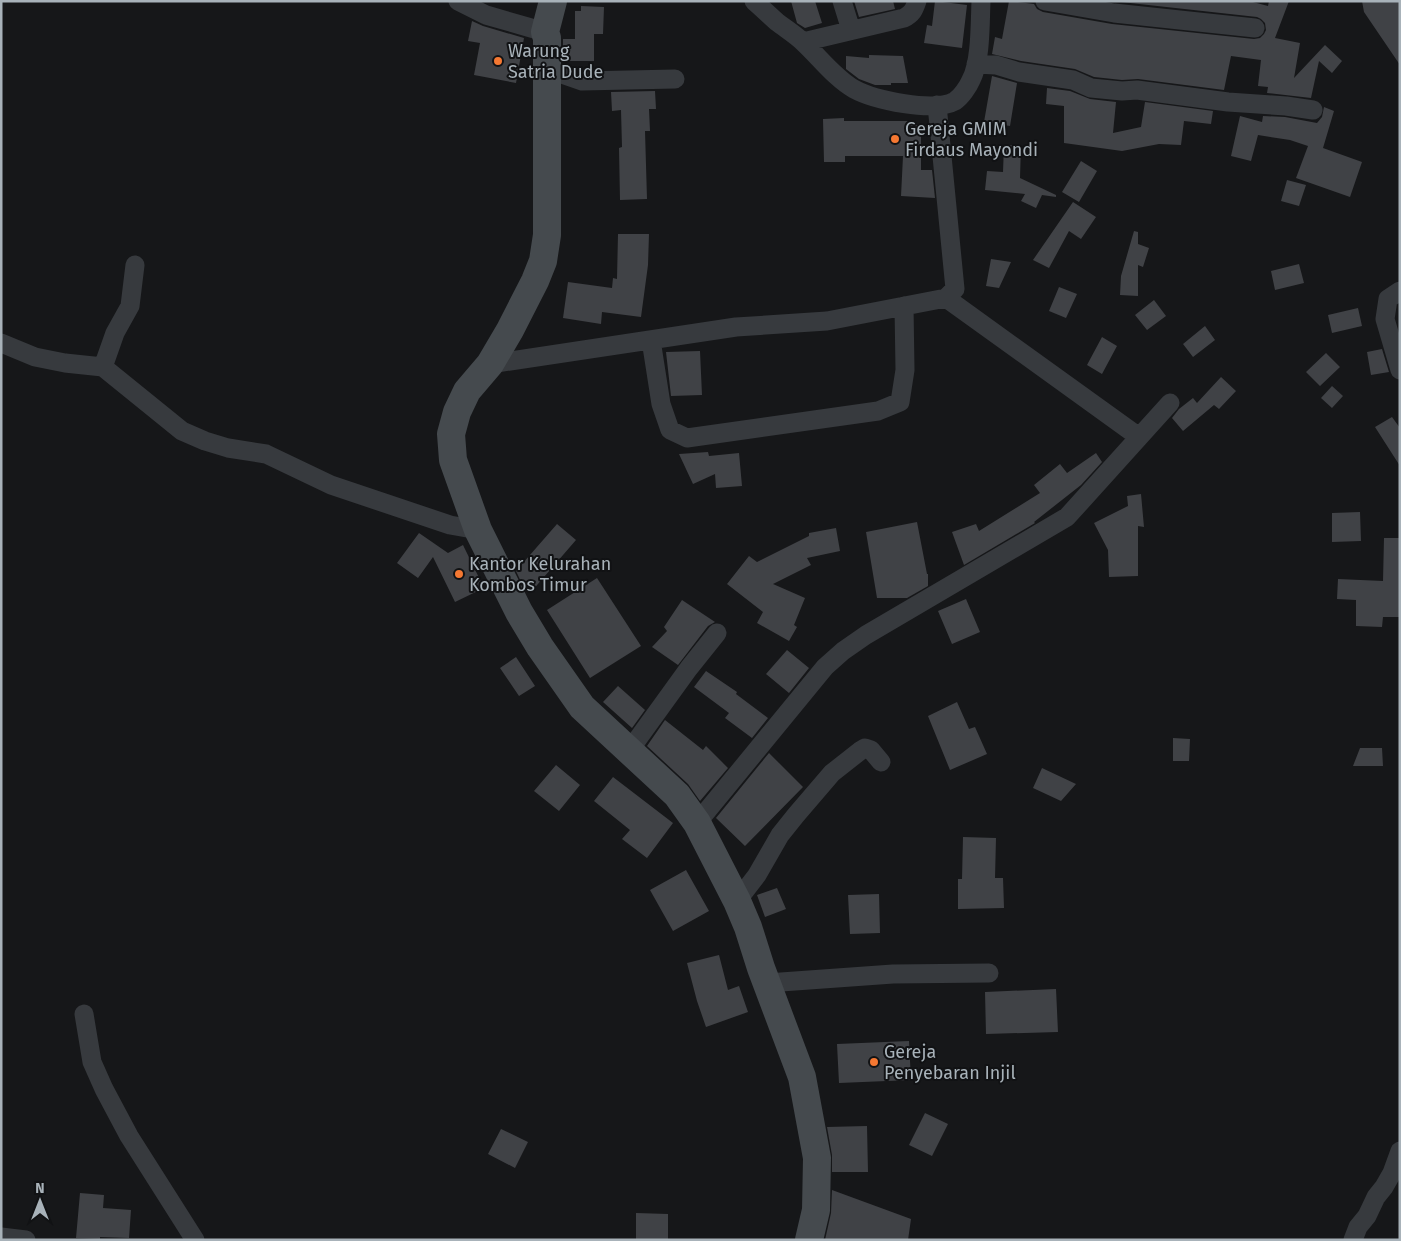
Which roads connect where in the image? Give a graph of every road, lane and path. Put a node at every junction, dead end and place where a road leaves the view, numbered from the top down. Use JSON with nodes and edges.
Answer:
{"nodes":[{"id":1,"x":458,"y":1,"type":"edge"},
{"id":2,"x":553,"y":1,"type":"edge"},
{"id":3,"x":754,"y":1,"type":"edge"},
{"id":4,"x":842,"y":1,"type":"edge"},
{"id":5,"x":917,"y":1,"type":"edge"},
{"id":6,"x":981,"y":1,"type":"edge"},
{"id":7,"x":1045,"y":1,"type":"edge"},
{"id":8,"x":1255,"y":28,"type":"dead end"},
{"id":9,"x":852,"y":30,"type":"junction"},
{"id":10,"x":545,"y":32,"type":"junction"},
{"id":11,"x":803,"y":42,"type":"junction"},
{"id":12,"x":976,"y":64,"type":"junction"},
{"id":13,"x":548,"y":72,"type":"junction"},
{"id":14,"x":675,"y":79,"type":"dead end"},
{"id":15,"x":937,"y":105,"type":"junction"},
{"id":16,"x":1313,"y":110,"type":"dead end"},
{"id":17,"x":135,"y":265,"type":"dead end"},
{"id":18,"x":1400,"y":291,"type":"edge"},
{"id":19,"x":946,"y":298,"type":"junction"},
{"id":20,"x":904,"y":306,"type":"junction"},
{"id":21,"x":651,"y":340,"type":"junction"},
{"id":22,"x":1,"y":343,"type":"edge"},
{"id":23,"x":490,"y":364,"type":"junction"},
{"id":24,"x":102,"y":367,"type":"junction"},
{"id":25,"x":1400,"y":370,"type":"edge"},
{"id":26,"x":1170,"y":402,"type":"dead end"},
{"id":27,"x":1139,"y":437,"type":"junction"},
{"id":28,"x":478,"y":530,"type":"junction"},
{"id":29,"x":716,"y":633,"type":"dead end"},
{"id":30,"x":629,"y":751,"type":"junction"},
{"id":31,"x":880,"y":762,"type":"dead end"},
{"id":32,"x":697,"y":823,"type":"junction"},
{"id":33,"x":737,"y":901,"type":"junction"},
{"id":34,"x":989,"y":973,"type":"dead end"},
{"id":35,"x":767,"y":983,"type":"junction"},
{"id":36,"x":84,"y":1014,"type":"dead end"},
{"id":37,"x":1400,"y":1151,"type":"edge"},
{"id":38,"x":1,"y":1236,"type":"edge"},
{"id":39,"x":186,"y":1237,"type":"edge"},
{"id":40,"x":26,"y":1240,"type":"edge"},
{"id":41,"x":809,"y":1240,"type":"edge"},
{"id":42,"x":1354,"y":1240,"type":"edge"}],
"edges":[{"from":1,"to":10,"type":"street"},
{"from":2,"to":10,"type":"street"},
{"from":3,"to":11,"type":"street"},
{"from":4,"to":9,"type":"street"},
{"from":5,"to":9,"type":"street"},
{"from":6,"to":12,"type":"street"},
{"from":7,"to":8,"type":"street"},
{"from":9,"to":11,"type":"street"},
{"from":10,"to":13,"type":"street"},
{"from":11,"to":15,"type":"street"},
{"from":12,"to":15,"type":"street"},
{"from":12,"to":16,"type":"street"},
{"from":13,"to":14,"type":"street"},
{"from":13,"to":23,"type":"street"},
{"from":15,"to":19,"type":"street"},
{"from":17,"to":24,"type":"street"},
{"from":18,"to":25,"type":"street"},
{"from":19,"to":20,"type":"street"},
{"from":19,"to":27,"type":"street"},
{"from":20,"to":21,"type":"street"},
{"from":20,"to":21,"type":"street"},
{"from":21,"to":23,"type":"street"},
{"from":22,"to":24,"type":"street"},
{"from":23,"to":28,"type":"street"},
{"from":24,"to":28,"type":"street"},
{"from":26,"to":27,"type":"street"},
{"from":27,"to":32,"type":"street"},
{"from":28,"to":30,"type":"street"},
{"from":29,"to":30,"type":"street"},
{"from":30,"to":32,"type":"street"},
{"from":31,"to":33,"type":"street"},
{"from":32,"to":33,"type":"street"},
{"from":33,"to":35,"type":"street"},
{"from":34,"to":35,"type":"street"},
{"from":35,"to":41,"type":"street"},
{"from":36,"to":39,"type":"street"},
{"from":37,"to":42,"type":"street"},
{"from":38,"to":40,"type":"street"}]}
